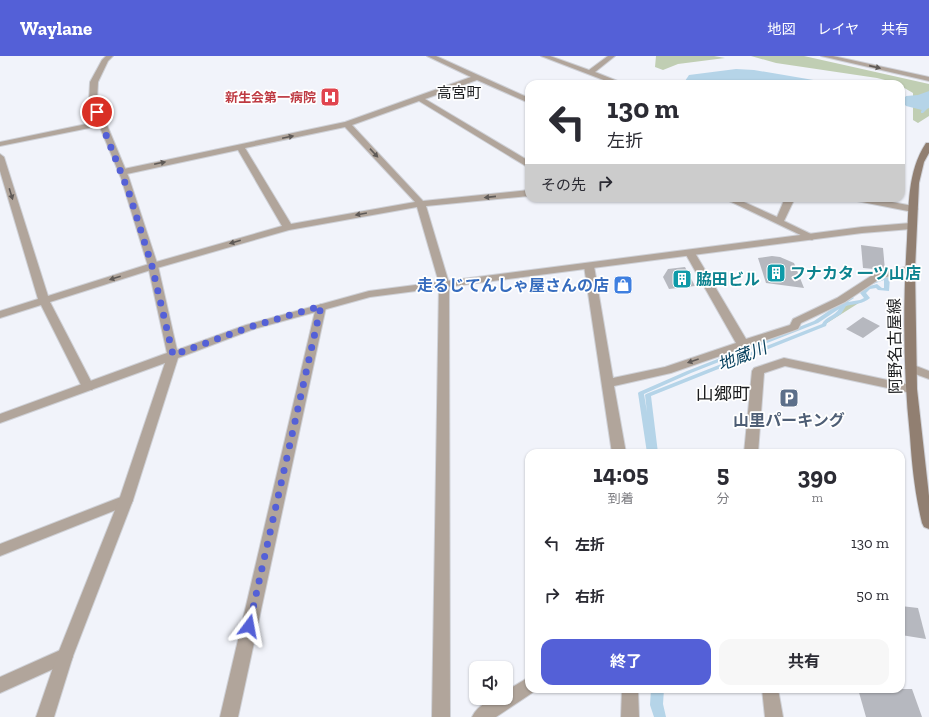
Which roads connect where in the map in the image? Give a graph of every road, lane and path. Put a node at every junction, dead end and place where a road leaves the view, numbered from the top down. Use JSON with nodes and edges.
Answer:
{"nodes":[{"id":1,"x":110,"y":56,"type":"edge"},
{"id":2,"x":430,"y":56,"type":"edge"},
{"id":3,"x":544,"y":56,"type":"edge"},
{"id":4,"x":612,"y":56,"type":"edge"},
{"id":5,"x":824,"y":56,"type":"edge"},
{"id":6,"x":590,"y":72,"type":"junction"},
{"id":7,"x":479,"y":77,"type":"junction"},
{"id":8,"x":929,"y":79,"type":"edge"},
{"id":9,"x":611,"y":80,"type":"edge"},
{"id":10,"x":420,"y":98,"type":"junction"},
{"id":11,"x":525,"y":99,"type":"edge"},
{"id":12,"x":100,"y":123,"type":"junction"},
{"id":13,"x":347,"y":124,"type":"junction"},
{"id":14,"x":0,"y":144,"type":"edge"},
{"id":15,"x":240,"y":146,"type":"junction"},
{"id":16,"x":929,"y":146,"type":"edge"},
{"id":17,"x":0,"y":157,"type":"edge"},
{"id":18,"x":525,"y":163,"type":"edge"},
{"id":19,"x":122,"y":172,"type":"junction"},
{"id":20,"x":525,"y":193,"type":"edge"},
{"id":21,"x":737,"y":202,"type":"edge"},
{"id":22,"x":788,"y":202,"type":"edge"},
{"id":23,"x":877,"y":202,"type":"edge"},
{"id":24,"x":421,"y":204,"type":"junction"},
{"id":25,"x":913,"y":209,"type":"junction"},
{"id":26,"x":780,"y":222,"type":"junction"},
{"id":27,"x":288,"y":226,"type":"junction"},
{"id":28,"x":911,"y":226,"type":"junction"},
{"id":29,"x":812,"y":237,"type":"junction"},
{"id":30,"x":690,"y":253,"type":"junction"},
{"id":31,"x":152,"y":266,"type":"junction"},
{"id":32,"x":589,"y":266,"type":"junction"},
{"id":33,"x":910,"y":269,"type":"junction"},
{"id":34,"x":444,"y":283,"type":"junction"},
{"id":35,"x":44,"y":301,"type":"junction"},
{"id":36,"x":321,"y":306,"type":"junction"},
{"id":37,"x":0,"y":315,"type":"edge"},
{"id":38,"x":743,"y":344,"type":"junction"},
{"id":39,"x":173,"y":355,"type":"junction"},
{"id":40,"x":911,"y":368,"type":"junction"},
{"id":41,"x":929,"y":375,"type":"edge"},
{"id":42,"x":609,"y":383,"type":"junction"},
{"id":43,"x":88,"y":387,"type":"junction"},
{"id":44,"x":911,"y":390,"type":"junction"},
{"id":45,"x":0,"y":419,"type":"edge"},
{"id":46,"x":618,"y":449,"type":"edge"},
{"id":47,"x":751,"y":449,"type":"edge"},
{"id":48,"x":925,"y":496,"type":"edge"},
{"id":49,"x":126,"y":500,"type":"junction"},
{"id":50,"x":929,"y":523,"type":"edge"},
{"id":51,"x":0,"y":550,"type":"edge"},
{"id":52,"x":65,"y":656,"type":"junction"},
{"id":53,"x":0,"y":685,"type":"edge"},
{"id":54,"x":525,"y":688,"type":"edge"},
{"id":55,"x":630,"y":693,"type":"edge"},
{"id":56,"x":771,"y":693,"type":"edge"},
{"id":57,"x":45,"y":717,"type":"edge"},
{"id":58,"x":229,"y":717,"type":"edge"},
{"id":59,"x":441,"y":717,"type":"edge"},
{"id":60,"x":481,"y":717,"type":"edge"},
{"id":61,"x":630,"y":717,"type":"edge"},
{"id":62,"x":774,"y":717,"type":"edge"}],
"edges":[{"from":1,"to":12,"type":"street"},
{"from":2,"to":7,"type":"street"},
{"from":3,"to":6,"type":"street"},
{"from":4,"to":6,"type":"street"},
{"from":5,"to":8,"type":"street","one_way":true},
{"from":6,"to":9,"type":"street"},
{"from":7,"to":10,"type":"street"},
{"from":7,"to":11,"type":"street"},
{"from":10,"to":13,"type":"street"},
{"from":10,"to":18,"type":"street"},
{"from":12,"to":14,"type":"street"},
{"from":12,"to":19,"type":"street"},
{"from":15,"to":13,"type":"street","one_way":true},
{"from":13,"to":24,"type":"street","one_way":true},
{"from":19,"to":15,"type":"street","one_way":true},
{"from":15,"to":27,"type":"street"},
{"from":16,"to":25,"type":"main road","name":"阿野名古屋線"},
{"from":17,"to":35,"type":"street","one_way":true},
{"from":19,"to":31,"type":"street"},
{"from":20,"to":24,"type":"street","one_way":true},
{"from":21,"to":26,"type":"street"},
{"from":22,"to":26,"type":"street"},
{"from":23,"to":25,"type":"street"},
{"from":24,"to":27,"type":"street","one_way":true},
{"from":24,"to":34,"type":"street"},
{"from":25,"to":28,"type":"main road","name":"阿野名古屋線"},
{"from":26,"to":29,"type":"street"},
{"from":27,"to":31,"type":"street","one_way":true},
{"from":28,"to":29,"type":"street"},
{"from":28,"to":33,"type":"main road","name":"阿野名古屋線"},
{"from":29,"to":30,"type":"street"},
{"from":30,"to":32,"type":"street"},
{"from":30,"to":38,"type":"street"},
{"from":31,"to":35,"type":"street","one_way":true},
{"from":31,"to":39,"type":"street"},
{"from":32,"to":34,"type":"street"},
{"from":32,"to":42,"type":"street"},
{"from":33,"to":38,"type":"street"},
{"from":33,"to":40,"type":"main road","name":"阿野名古屋線"},
{"from":34,"to":36,"type":"street"},
{"from":34,"to":59,"type":"street"},
{"from":35,"to":37,"type":"street"},
{"from":35,"to":43,"type":"street"},
{"from":36,"to":39,"type":"street"},
{"from":36,"to":58,"type":"street"},
{"from":38,"to":42,"type":"street","one_way":true},
{"from":39,"to":43,"type":"street"},
{"from":39,"to":49,"type":"street"},
{"from":40,"to":41,"type":"street"},
{"from":40,"to":44,"type":"main road","name":"阿野名古屋線"},
{"from":42,"to":46,"type":"street"},
{"from":43,"to":45,"type":"street"},
{"from":44,"to":47,"type":"street"},
{"from":44,"to":48,"type":"main road","name":"阿野名古屋線"},
{"from":48,"to":50,"type":"main road","name":"阿野名古屋線"},
{"from":49,"to":51,"type":"street"},
{"from":49,"to":52,"type":"street"},
{"from":52,"to":53,"type":"street"},
{"from":52,"to":57,"type":"street"},
{"from":54,"to":60,"type":"street"},
{"from":55,"to":61,"type":"street"},
{"from":56,"to":62,"type":"street"}]}
